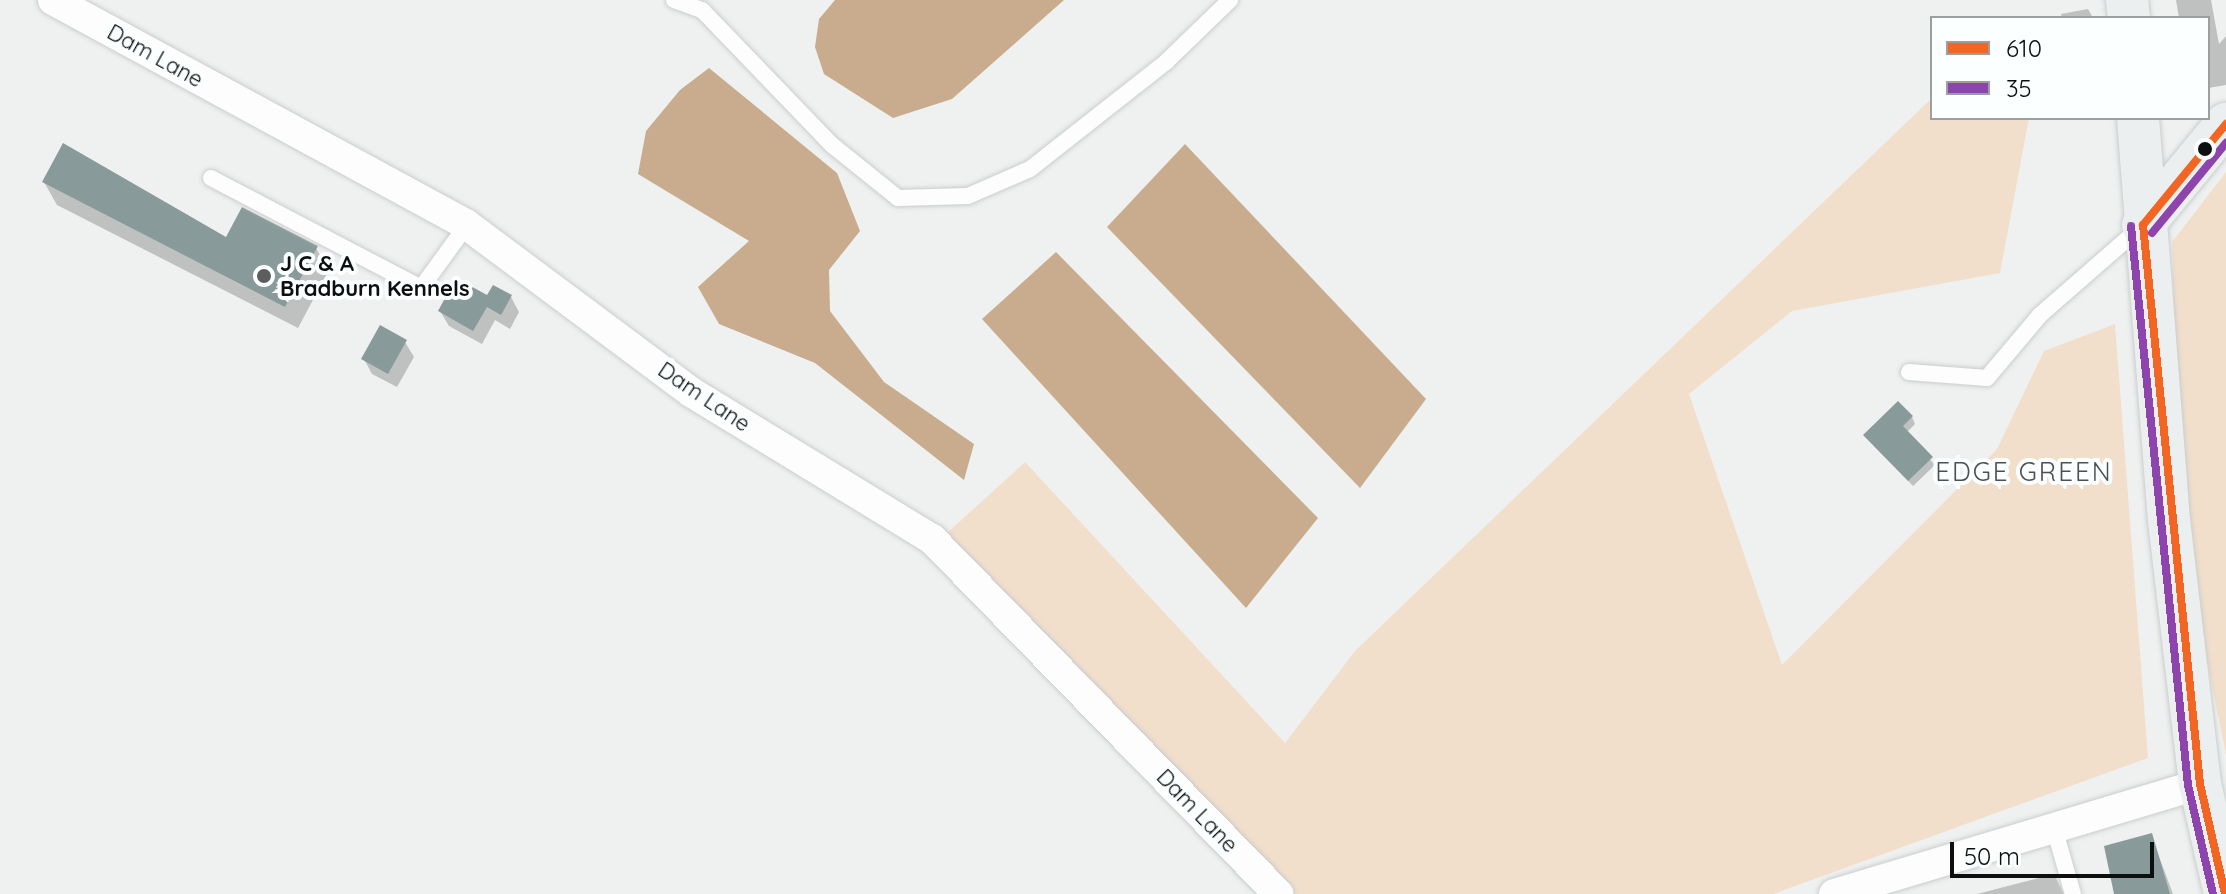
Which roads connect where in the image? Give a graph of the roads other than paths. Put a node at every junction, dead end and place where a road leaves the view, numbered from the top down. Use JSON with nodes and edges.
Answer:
{"nodes":[{"id":1,"x":53,"y":0,"type":"edge"},
{"id":2,"x":674,"y":0,"type":"edge"},
{"id":3,"x":1230,"y":0,"type":"edge"},
{"id":4,"x":2138,"y":120,"type":"edge"},
{"id":5,"x":2226,"y":124,"type":"edge"},
{"id":6,"x":211,"y":178,"type":"dead end"},
{"id":7,"x":467,"y":225,"type":"junction"},
{"id":8,"x":2143,"y":225,"type":"junction"},
{"id":9,"x":1909,"y":372,"type":"dead end"},
{"id":10,"x":2200,"y":784,"type":"junction"},
{"id":11,"x":2053,"y":824,"type":"junction"},
{"id":12,"x":1279,"y":894,"type":"edge"},
{"id":13,"x":1834,"y":894,"type":"edge"},
{"id":14,"x":2073,"y":894,"type":"edge"},
{"id":15,"x":2225,"y":894,"type":"edge"}],
"edges":[{"from":1,"to":7,"type":"street","name":"Dam Lane"},
{"from":2,"to":3,"type":"lane"},
{"from":4,"to":8,"type":"main road"},
{"from":5,"to":8,"type":"main road"},
{"from":6,"to":7,"type":"lane"},
{"from":7,"to":12,"type":"street","name":"Dam Lane"},
{"from":8,"to":9,"type":"lane"},
{"from":8,"to":10,"type":"main road"},
{"from":10,"to":11,"type":"street"},
{"from":10,"to":15,"type":"main road"},
{"from":11,"to":13,"type":"street"},
{"from":11,"to":14,"type":"lane"}]}
